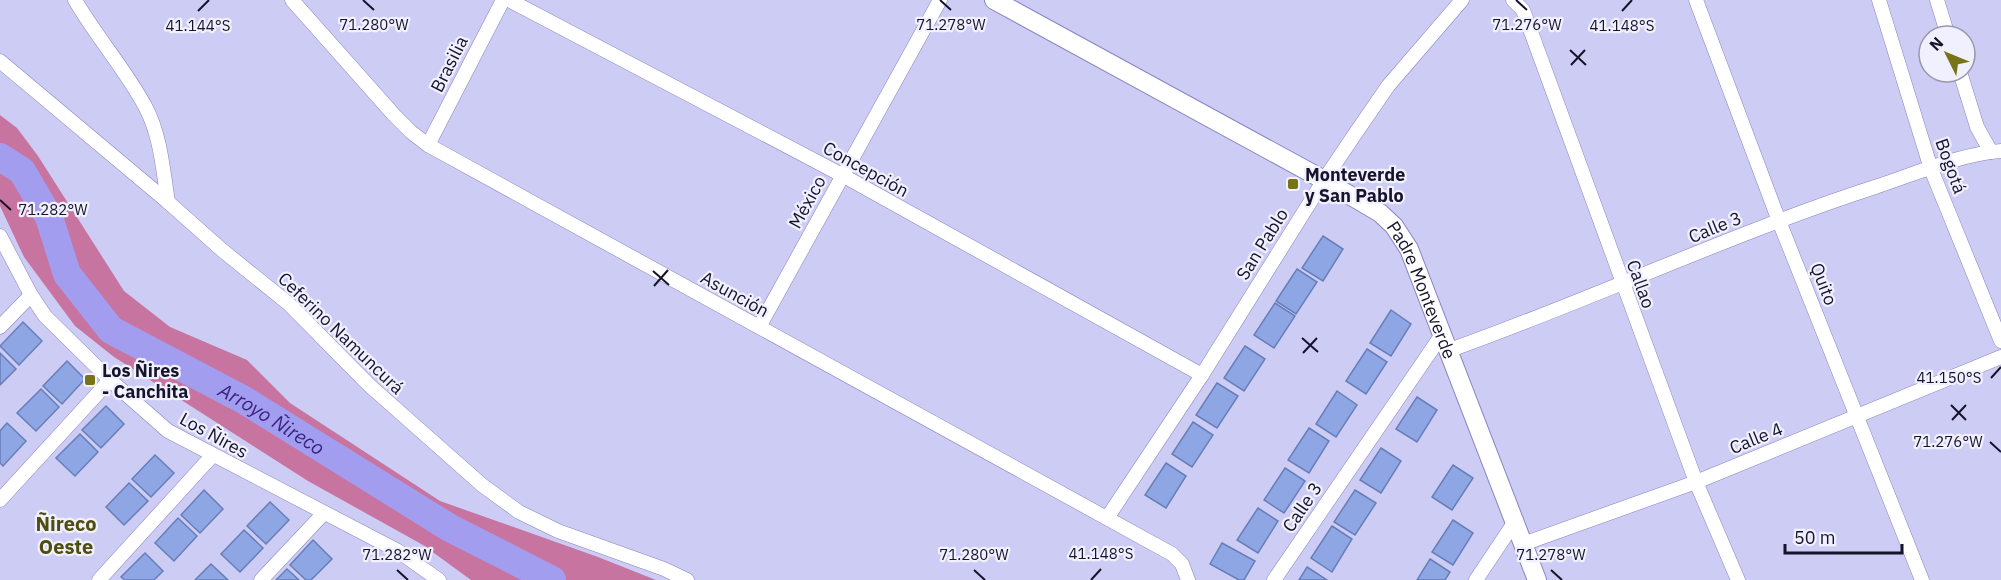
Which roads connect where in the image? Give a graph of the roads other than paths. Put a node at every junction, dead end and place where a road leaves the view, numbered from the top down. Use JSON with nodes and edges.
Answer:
{"nodes":[{"id":1,"x":75,"y":0,"type":"edge"},
{"id":2,"x":292,"y":0,"type":"edge"},
{"id":3,"x":503,"y":0,"type":"edge"},
{"id":4,"x":509,"y":0,"type":"edge"},
{"id":5,"x":940,"y":0,"type":"edge"},
{"id":6,"x":994,"y":0,"type":"edge"},
{"id":7,"x":1462,"y":0,"type":"edge"},
{"id":8,"x":1513,"y":0,"type":"edge"},
{"id":9,"x":1696,"y":0,"type":"edge"},
{"id":10,"x":1879,"y":0,"type":"edge"},
{"id":11,"x":1937,"y":0,"type":"edge"},
{"id":12,"x":1944,"y":24,"type":"edge"},
{"id":13,"x":0,"y":61,"type":"edge"},
{"id":14,"x":1964,"y":84,"type":"edge"},
{"id":15,"x":428,"y":145,"type":"junction"},
{"id":16,"x":1996,"y":151,"type":"edge"},
{"id":17,"x":1931,"y":169,"type":"junction"},
{"id":18,"x":842,"y":176,"type":"junction"},
{"id":19,"x":1324,"y":180,"type":"junction"},
{"id":20,"x":168,"y":202,"type":"junction"},
{"id":21,"x":1779,"y":221,"type":"junction"},
{"id":22,"x":0,"y":236,"type":"edge"},
{"id":23,"x":1622,"y":284,"type":"junction"},
{"id":24,"x":30,"y":295,"type":"junction"},
{"id":25,"x":0,"y":327,"type":"edge"},
{"id":26,"x":759,"y":327,"type":"junction"},
{"id":27,"x":2001,"y":341,"type":"edge"},
{"id":28,"x":1444,"y":343,"type":"junction"},
{"id":29,"x":2001,"y":357,"type":"edge"},
{"id":30,"x":1202,"y":375,"type":"junction"},
{"id":31,"x":110,"y":380,"type":"junction"},
{"id":32,"x":1856,"y":416,"type":"junction"},
{"id":33,"x":212,"y":456,"type":"junction"},
{"id":34,"x":1696,"y":482,"type":"junction"},
{"id":35,"x":0,"y":500,"type":"edge"},
{"id":36,"x":324,"y":513,"type":"junction"},
{"id":37,"x":1107,"y":518,"type":"junction"},
{"id":38,"x":1514,"y":523,"type":"junction"},
{"id":39,"x":1523,"y":544,"type":"junction"},
{"id":40,"x":431,"y":578,"type":"edge"},
{"id":41,"x":99,"y":580,"type":"edge"},
{"id":42,"x":261,"y":580,"type":"edge"},
{"id":43,"x":687,"y":580,"type":"edge"},
{"id":44,"x":1188,"y":580,"type":"edge"},
{"id":45,"x":1274,"y":580,"type":"edge"},
{"id":46,"x":1476,"y":580,"type":"edge"},
{"id":47,"x":1537,"y":580,"type":"edge"},
{"id":48,"x":1738,"y":580,"type":"edge"},
{"id":49,"x":1922,"y":580,"type":"edge"}],
"edges":[{"from":1,"to":20,"type":"street"},
{"from":2,"to":15,"type":"street","name":"Asunción"},
{"from":3,"to":15,"type":"street","name":"Brasilia"},
{"from":4,"to":18,"type":"street","name":"Concepción"},
{"from":5,"to":18,"type":"street","name":"México"},
{"from":6,"to":19,"type":"street","name":"Padre Monteverde"},
{"from":7,"to":19,"type":"street","name":"San Pablo"},
{"from":8,"to":23,"type":"street","name":"Callao"},
{"from":9,"to":21,"type":"street","name":"Quito"},
{"from":10,"to":17,"type":"street","name":"Bogotá"},
{"from":11,"to":12,"type":"street"},
{"from":13,"to":20,"type":"street","name":"Ceferino Namuncurá"},
{"from":14,"to":16,"type":"street","name":"Bogotá"},
{"from":15,"to":26,"type":"street","name":"Asunción"},
{"from":16,"to":17,"type":"street","name":"Calle 3"},
{"from":17,"to":21,"type":"street","name":"Calle 3"},
{"from":17,"to":27,"type":"street","name":"Bogotá"},
{"from":18,"to":26,"type":"street","name":"México"},
{"from":18,"to":30,"type":"street","name":"Concepción"},
{"from":19,"to":28,"type":"street","name":"Padre Monteverde"},
{"from":19,"to":30,"type":"street","name":"San Pablo"},
{"from":20,"to":43,"type":"street","name":"Ceferino Namuncurá"},
{"from":21,"to":23,"type":"street","name":"Calle 3"},
{"from":21,"to":32,"type":"street","name":"Quito"},
{"from":22,"to":24,"type":"street","name":"Los Ñires"},
{"from":23,"to":28,"type":"street","name":"Calle 3"},
{"from":23,"to":34,"type":"street","name":"Callao"},
{"from":24,"to":25,"type":"street"},
{"from":24,"to":31,"type":"street","name":"Los Ñires"},
{"from":26,"to":37,"type":"street","name":"Asunción"},
{"from":28,"to":38,"type":"street","name":"Padre Monteverde"},
{"from":28,"to":45,"type":"street","name":"Calle 3"},
{"from":29,"to":32,"type":"street","name":"Calle 4"},
{"from":30,"to":37,"type":"street","name":"San Pablo"},
{"from":31,"to":33,"type":"street","name":"Los Ñires"},
{"from":31,"to":35,"type":"street"},
{"from":32,"to":34,"type":"street","name":"Calle 4"},
{"from":32,"to":49,"type":"street","name":"Quito"},
{"from":33,"to":36,"type":"street","name":"Los Ñires"},
{"from":33,"to":41,"type":"street"},
{"from":34,"to":39,"type":"street","name":"Calle 4"},
{"from":34,"to":48,"type":"street","name":"Callao"},
{"from":36,"to":40,"type":"street","name":"Los Ñires"},
{"from":36,"to":42,"type":"street"},
{"from":37,"to":44,"type":"street","name":"Asunción"},
{"from":38,"to":39,"type":"street","name":"Padre Monteverde"},
{"from":38,"to":46,"type":"street"},
{"from":39,"to":47,"type":"street","name":"Padre Monteverde"}]}
